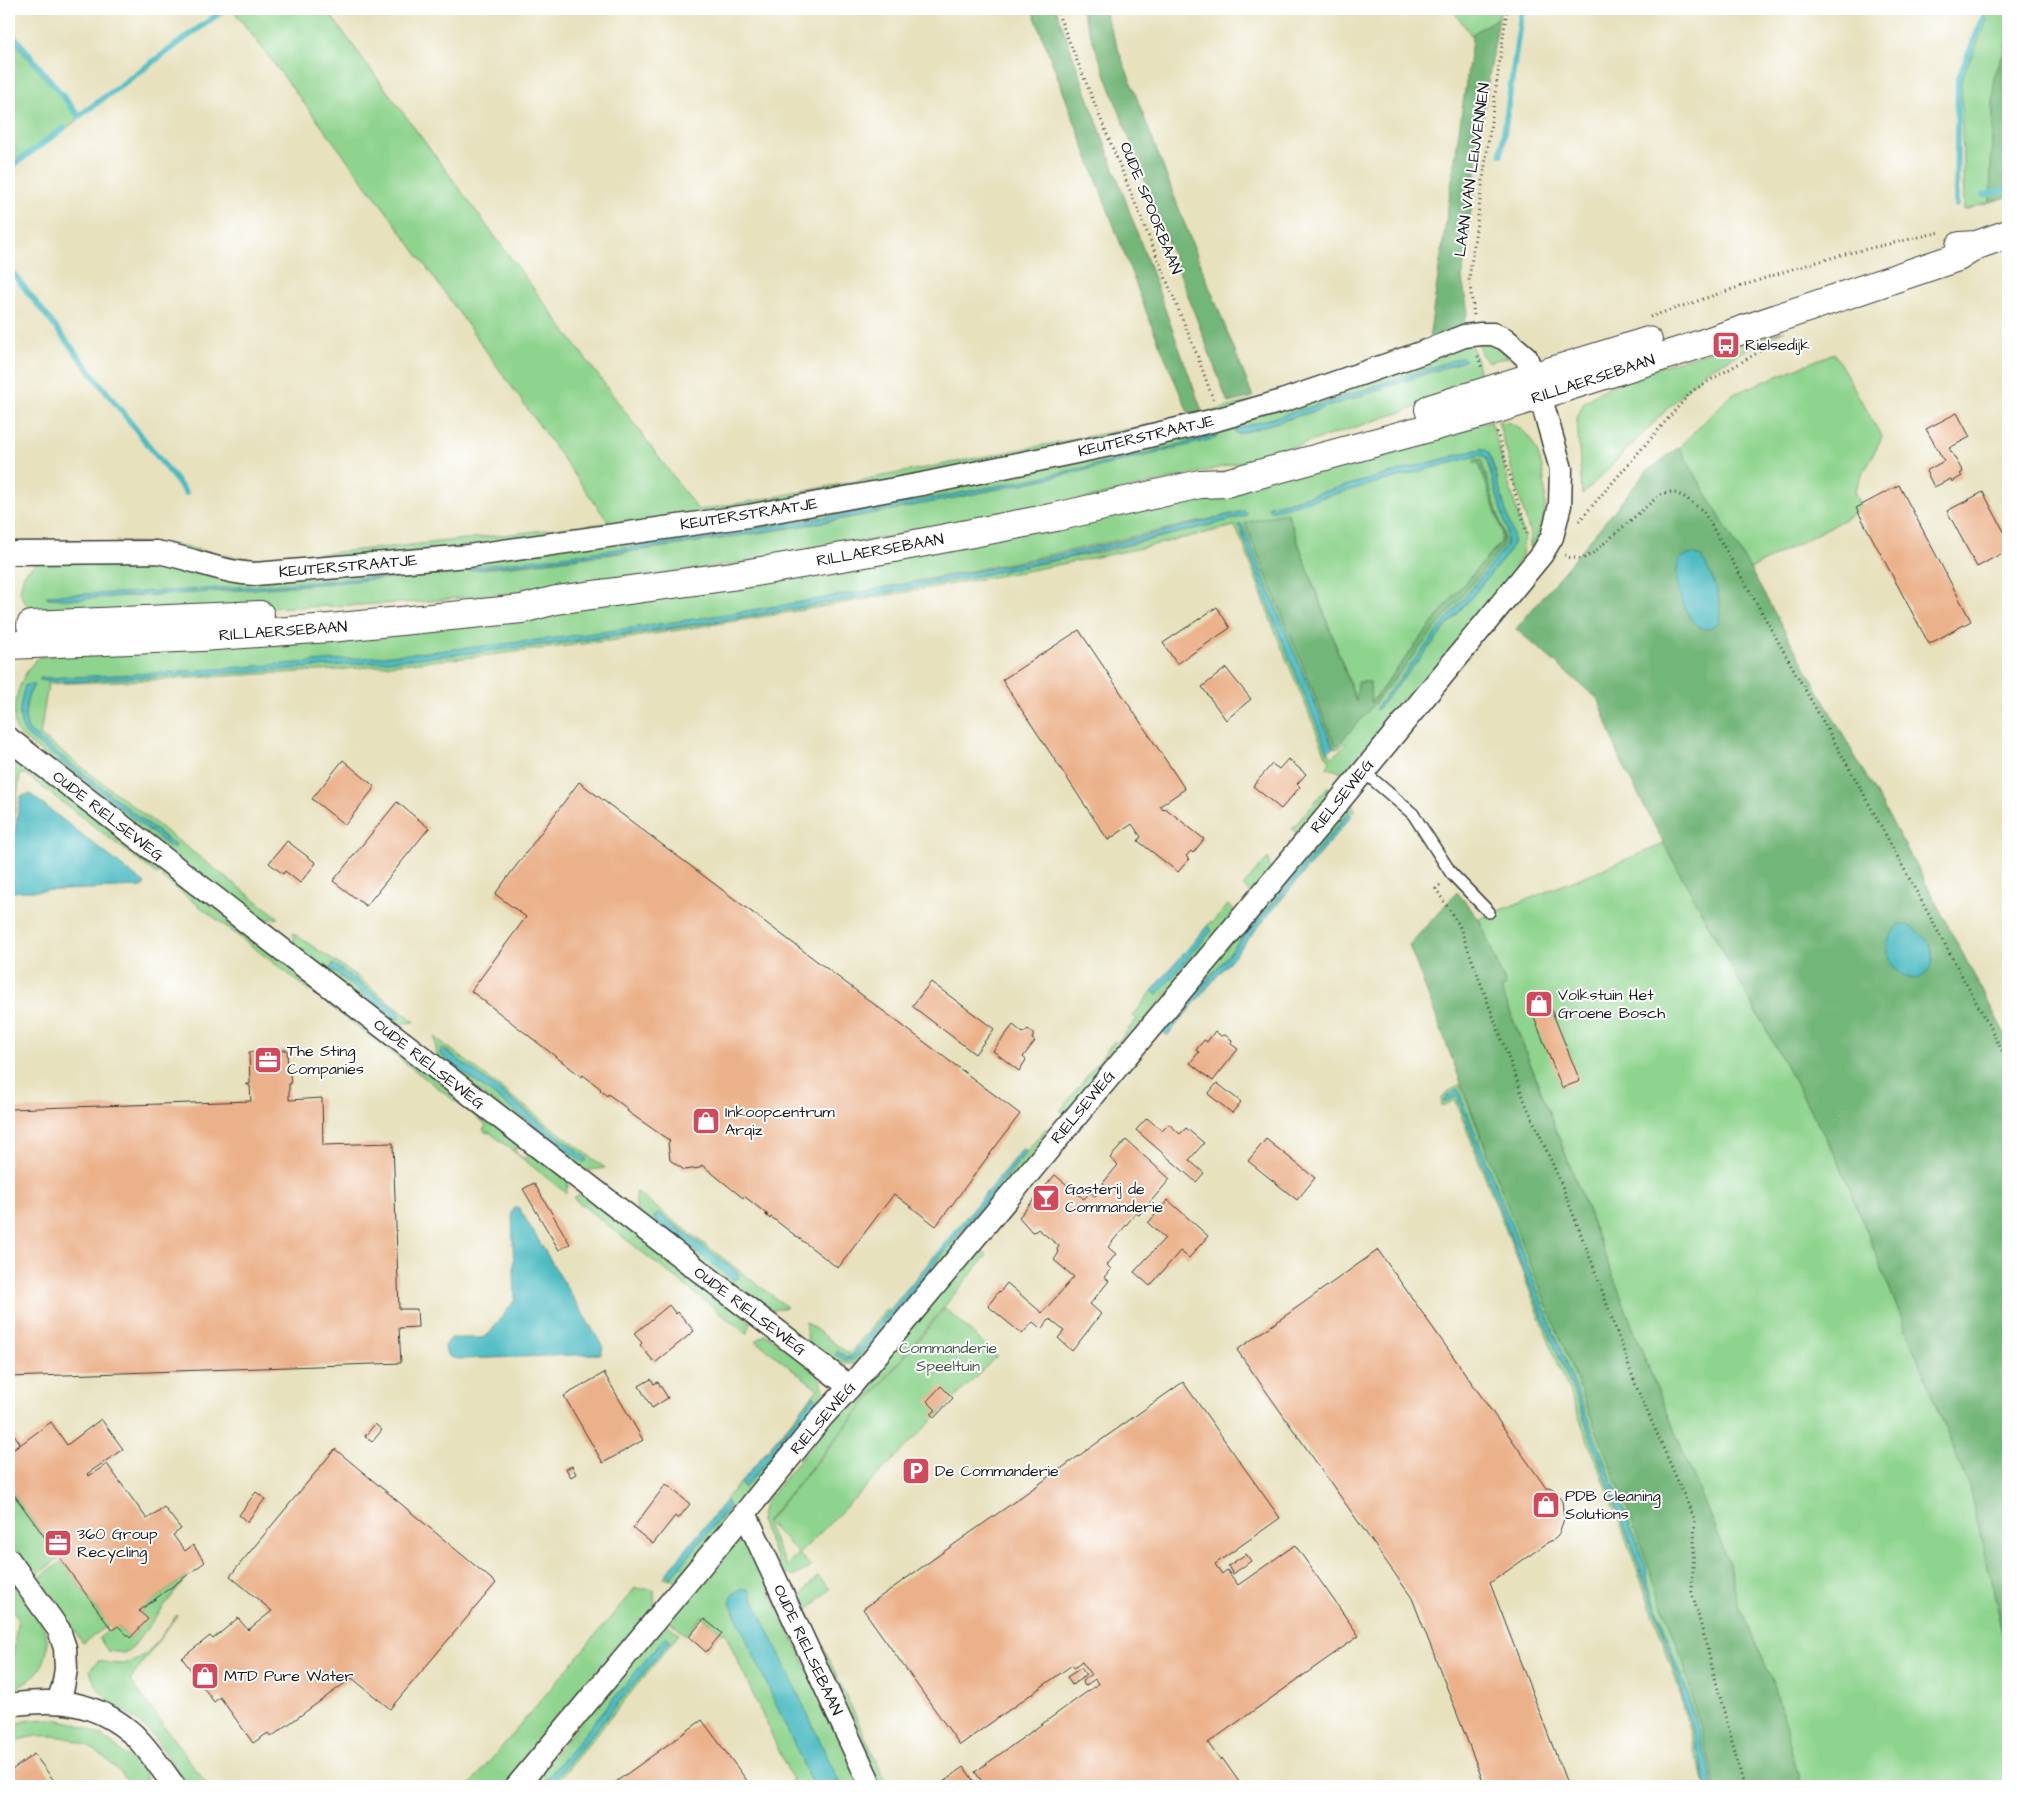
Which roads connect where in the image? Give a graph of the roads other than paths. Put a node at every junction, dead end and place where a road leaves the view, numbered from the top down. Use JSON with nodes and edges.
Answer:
{"nodes":[{"id":1,"x":2008,"y":234,"type":"edge"},
{"id":2,"x":1537,"y":386,"type":"junction"},
{"id":3,"x":9,"y":553,"type":"edge"},
{"id":4,"x":556,"y":600,"type":"junction"},
{"id":5,"x":9,"y":626,"type":"edge"},
{"id":6,"x":9,"y":645,"type":"edge"},
{"id":7,"x":9,"y":740,"type":"edge"},
{"id":8,"x":1363,"y":771,"type":"junction"},
{"id":9,"x":1489,"y":912,"type":"dead end"},
{"id":10,"x":850,"y":1387,"type":"junction"},
{"id":11,"x":745,"y":1513,"type":"junction"},
{"id":12,"x":9,"y":1560,"type":"edge"},
{"id":13,"x":58,"y":1701,"type":"junction"},
{"id":14,"x":9,"y":1705,"type":"edge"},
{"id":15,"x":174,"y":1786,"type":"edge"},
{"id":16,"x":518,"y":1786,"type":"edge"},
{"id":17,"x":871,"y":1786,"type":"edge"}],
"edges":[{"from":1,"to":2,"type":"street","name":"RILLAERSEBAAN"},
{"from":2,"to":3,"type":"street","name":"KEUTERSTRAATJE"},
{"from":2,"to":4,"type":"street","name":"RILLAERSEBAAN"},
{"from":2,"to":8,"type":"street","name":"RIELSEWEG"},
{"from":4,"to":5,"type":"street","name":"RILLAERSEBAAN"},
{"from":4,"to":6,"type":"street","name":"RILLAERSEBAAN"},
{"from":7,"to":10,"type":"street","name":"OUDE RIELSEWEG"},
{"from":8,"to":9,"type":"lane"},
{"from":8,"to":10,"type":"street","name":"RIELSEWEG"},
{"from":10,"to":11,"type":"street","name":"RIELSEWEG"},
{"from":11,"to":16,"type":"street","name":"RIELSEWEG"},
{"from":11,"to":17,"type":"street","name":"OUDE RIELSEBAAN"},
{"from":12,"to":13,"type":"street"},
{"from":13,"to":14,"type":"street"},
{"from":13,"to":15,"type":"street"}]}
